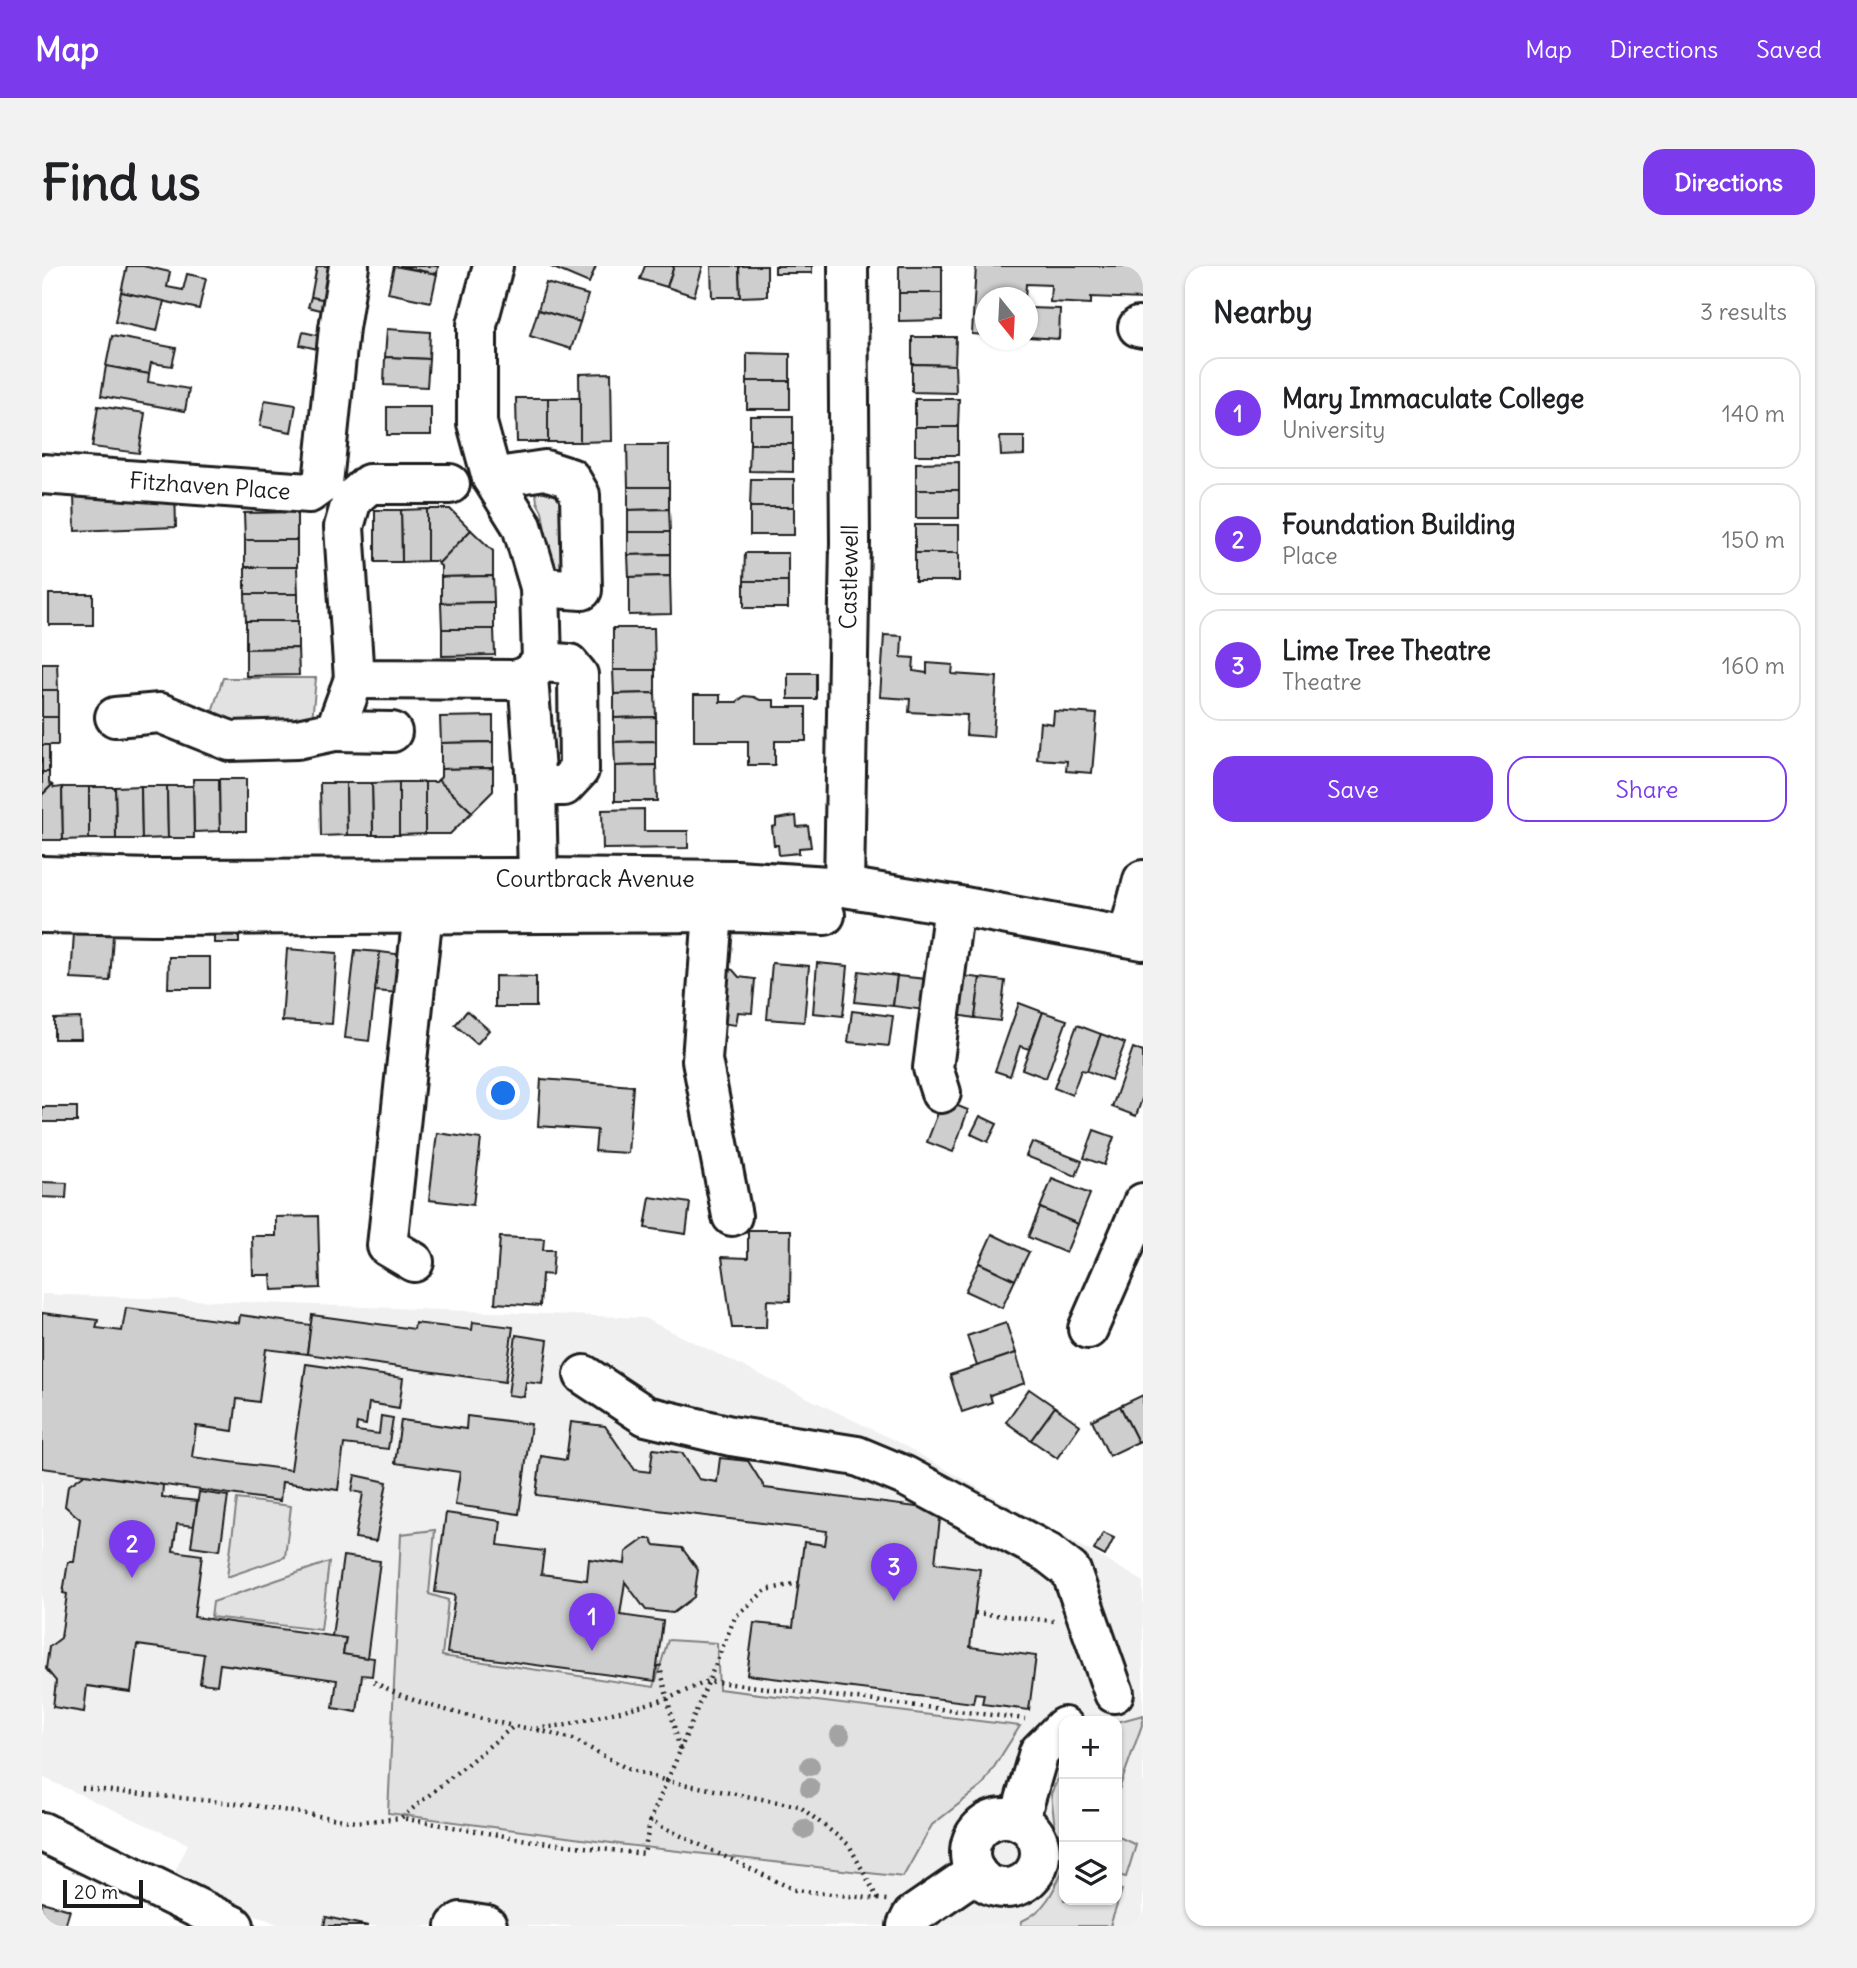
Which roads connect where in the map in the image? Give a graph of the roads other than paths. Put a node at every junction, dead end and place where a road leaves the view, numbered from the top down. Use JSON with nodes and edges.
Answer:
{"nodes":[{"id":1,"x":349,"y":266,"type":"edge"},
{"id":2,"x":494,"y":266,"type":"edge"},
{"id":3,"x":848,"y":266,"type":"edge"},
{"id":4,"x":42,"y":474,"type":"edge"},
{"id":5,"x":492,"y":478,"type":"junction"},
{"id":6,"x":450,"y":484,"type":"dead end"},
{"id":7,"x":540,"y":587,"type":"junction"},
{"id":8,"x":535,"y":669,"type":"junction"},
{"id":9,"x":354,"y":679,"type":"junction"},
{"id":10,"x":115,"y":717,"type":"dead end"},
{"id":11,"x":335,"y":731,"type":"junction"},
{"id":12,"x":392,"y":732,"type":"dead end"},
{"id":13,"x":42,"y":876,"type":"edge"},
{"id":14,"x":538,"y":878,"type":"junction"},
{"id":15,"x":1143,"y":880,"type":"edge"},
{"id":16,"x":152,"y":897,"type":"junction"},
{"id":17,"x":727,"y":901,"type":"junction"},
{"id":18,"x":835,"y":901,"type":"junction"},
{"id":19,"x":954,"y":905,"type":"junction"},
{"id":20,"x":423,"y":912,"type":"junction"},
{"id":21,"x":42,"y":913,"type":"edge"},
{"id":22,"x":1135,"y":939,"type":"edge"},
{"id":23,"x":941,"y":1093,"type":"dead end"},
{"id":24,"x":1143,"y":1203,"type":"edge"},
{"id":25,"x":732,"y":1216,"type":"dead end"},
{"id":26,"x":414,"y":1262,"type":"dead end"},
{"id":27,"x":1088,"y":1329,"type":"dead end"},
{"id":28,"x":584,"y":1375,"type":"dead end"},
{"id":29,"x":1128,"y":1692,"type":"edge"},
{"id":30,"x":1057,"y":1723,"type":"edge"},
{"id":31,"x":1019,"y":1821,"type":"junction"},
{"id":32,"x":42,"y":1832,"type":"edge"},
{"id":33,"x":976,"y":1872,"type":"junction"},
{"id":34,"x":909,"y":1921,"type":"edge"},
{"id":35,"x":231,"y":1926,"type":"edge"},
{"id":36,"x":456,"y":1926,"type":"edge"},
{"id":37,"x":487,"y":1926,"type":"edge"}],
"edges":[{"from":1,"to":4,"type":"street","name":"Fitzhaven Place"},
{"from":2,"to":5,"type":"street"},
{"from":3,"to":18,"type":"street","name":"Castlewell"},
{"from":5,"to":7,"type":"street"},
{"from":5,"to":7,"type":"street"},
{"from":6,"to":9,"type":"street"},
{"from":7,"to":8,"type":"street"},
{"from":8,"to":9,"type":"street"},
{"from":8,"to":14,"type":"street"},
{"from":9,"to":11,"type":"street"},
{"from":10,"to":11,"type":"street"},
{"from":11,"to":12,"type":"street"},
{"from":13,"to":16,"type":"street","name":"Courtbrack Avenue"},
{"from":14,"to":16,"type":"street","name":"Courtbrack Avenue"},
{"from":14,"to":17,"type":"street","name":"Courtbrack Avenue"},
{"from":15,"to":22,"type":"street"},
{"from":16,"to":20,"type":"street"},
{"from":16,"to":21,"type":"street"},
{"from":17,"to":18,"type":"street","name":"Courtbrack Avenue"},
{"from":17,"to":20,"type":"street"},
{"from":17,"to":25,"type":"street"},
{"from":18,"to":19,"type":"street","name":"Courtbrack Avenue"},
{"from":19,"to":22,"type":"street","name":"Courtbrack Avenue"},
{"from":19,"to":23,"type":"street"},
{"from":20,"to":26,"type":"street"},
{"from":24,"to":27,"type":"street"},
{"from":28,"to":29,"type":"street"},
{"from":29,"to":30,"type":"street"},
{"from":30,"to":31,"type":"street"},
{"from":31,"to":33,"type":"street"},
{"from":31,"to":33,"type":"street"},
{"from":32,"to":35,"type":"street"},
{"from":33,"to":34,"type":"street"},
{"from":36,"to":37,"type":"street"}]}
